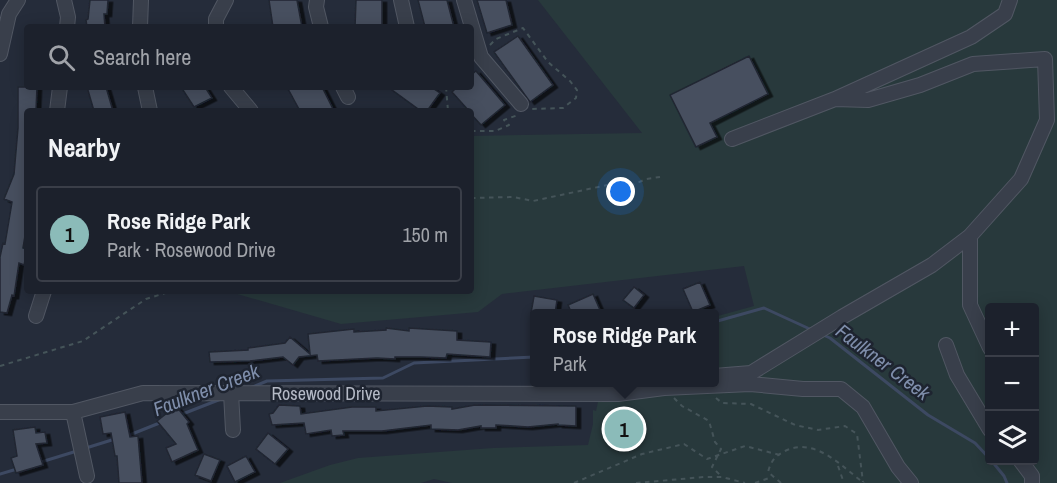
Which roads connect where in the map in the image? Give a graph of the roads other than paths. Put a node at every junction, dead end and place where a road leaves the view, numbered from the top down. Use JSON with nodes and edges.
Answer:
{"nodes":[{"id":1,"x":18,"y":0,"type":"edge"},
{"id":2,"x":64,"y":0,"type":"edge"},
{"id":3,"x":141,"y":0,"type":"edge"},
{"id":4,"x":226,"y":0,"type":"edge"},
{"id":5,"x":317,"y":0,"type":"edge"},
{"id":6,"x":401,"y":0,"type":"edge"},
{"id":7,"x":464,"y":0,"type":"edge"},
{"id":8,"x":1010,"y":0,"type":"edge"},
{"id":9,"x":4,"y":11,"type":"edge"},
{"id":10,"x":67,"y":24,"type":"edge"},
{"id":11,"x":140,"y":24,"type":"edge"},
{"id":12,"x":216,"y":24,"type":"edge"},
{"id":13,"x":320,"y":24,"type":"edge"},
{"id":14,"x":406,"y":24,"type":"edge"},
{"id":15,"x":469,"y":24,"type":"edge"},
{"id":16,"x":0,"y":54,"type":"edge"},
{"id":17,"x":476,"y":59,"type":"edge"},
{"id":18,"x":60,"y":90,"type":"edge"},
{"id":19,"x":146,"y":90,"type":"edge"},
{"id":20,"x":234,"y":90,"type":"edge"},
{"id":21,"x":835,"y":99,"type":"junction"},
{"id":22,"x":521,"y":104,"type":"dead end"},
{"id":23,"x":57,"y":108,"type":"edge"},
{"id":24,"x":149,"y":108,"type":"edge"},
{"id":25,"x":248,"y":108,"type":"edge"},
{"id":26,"x":732,"y":139,"type":"dead end"},
{"id":27,"x":970,"y":236,"type":"junction"},
{"id":28,"x":44,"y":294,"type":"edge"},
{"id":29,"x":36,"y":316,"type":"dead end"},
{"id":30,"x":985,"y":337,"type":"edge"},
{"id":31,"x":946,"y":345,"type":"dead end"},
{"id":32,"x":719,"y":376,"type":"edge"},
{"id":33,"x":719,"y":385,"type":"edge"},
{"id":34,"x":625,"y":387,"type":"edge"},
{"id":35,"x":683,"y":387,"type":"edge"},
{"id":36,"x":231,"y":393,"type":"junction"},
{"id":37,"x":618,"y":394,"type":"junction"},
{"id":38,"x":0,"y":412,"type":"edge"},
{"id":39,"x":73,"y":412,"type":"junction"},
{"id":40,"x":985,"y":422,"type":"edge"},
{"id":41,"x":233,"y":430,"type":"dead end"},
{"id":42,"x":1023,"y":465,"type":"edge"},
{"id":43,"x":87,"y":476,"type":"dead end"},
{"id":44,"x":1032,"y":479,"type":"edge"},
{"id":45,"x":912,"y":483,"type":"edge"}],
"edges":[{"from":1,"to":9,"type":"street"},
{"from":2,"to":10,"type":"street"},
{"from":3,"to":11,"type":"street"},
{"from":4,"to":12,"type":"street"},
{"from":5,"to":13,"type":"street"},
{"from":6,"to":14,"type":"street"},
{"from":7,"to":15,"type":"street"},
{"from":8,"to":21,"type":"street"},
{"from":9,"to":16,"type":"street"},
{"from":17,"to":22,"type":"street"},
{"from":18,"to":23,"type":"street"},
{"from":19,"to":24,"type":"street"},
{"from":20,"to":25,"type":"street"},
{"from":21,"to":26,"type":"street"},
{"from":21,"to":27,"type":"street"},
{"from":27,"to":30,"type":"street"},
{"from":27,"to":32,"type":"street"},
{"from":28,"to":29,"type":"street"},
{"from":31,"to":40,"type":"street"},
{"from":33,"to":45,"type":"street","name":"Rosewood Drive"},
{"from":34,"to":37,"type":"street"},
{"from":35,"to":37,"type":"street","name":"Rosewood Drive"},
{"from":36,"to":37,"type":"street","name":"Rosewood Drive"},
{"from":36,"to":39,"type":"street","name":"Rosewood Drive"},
{"from":36,"to":41,"type":"street"},
{"from":38,"to":39,"type":"street","name":"Rosewood Drive"},
{"from":39,"to":43,"type":"street"},
{"from":42,"to":44,"type":"street"}]}
